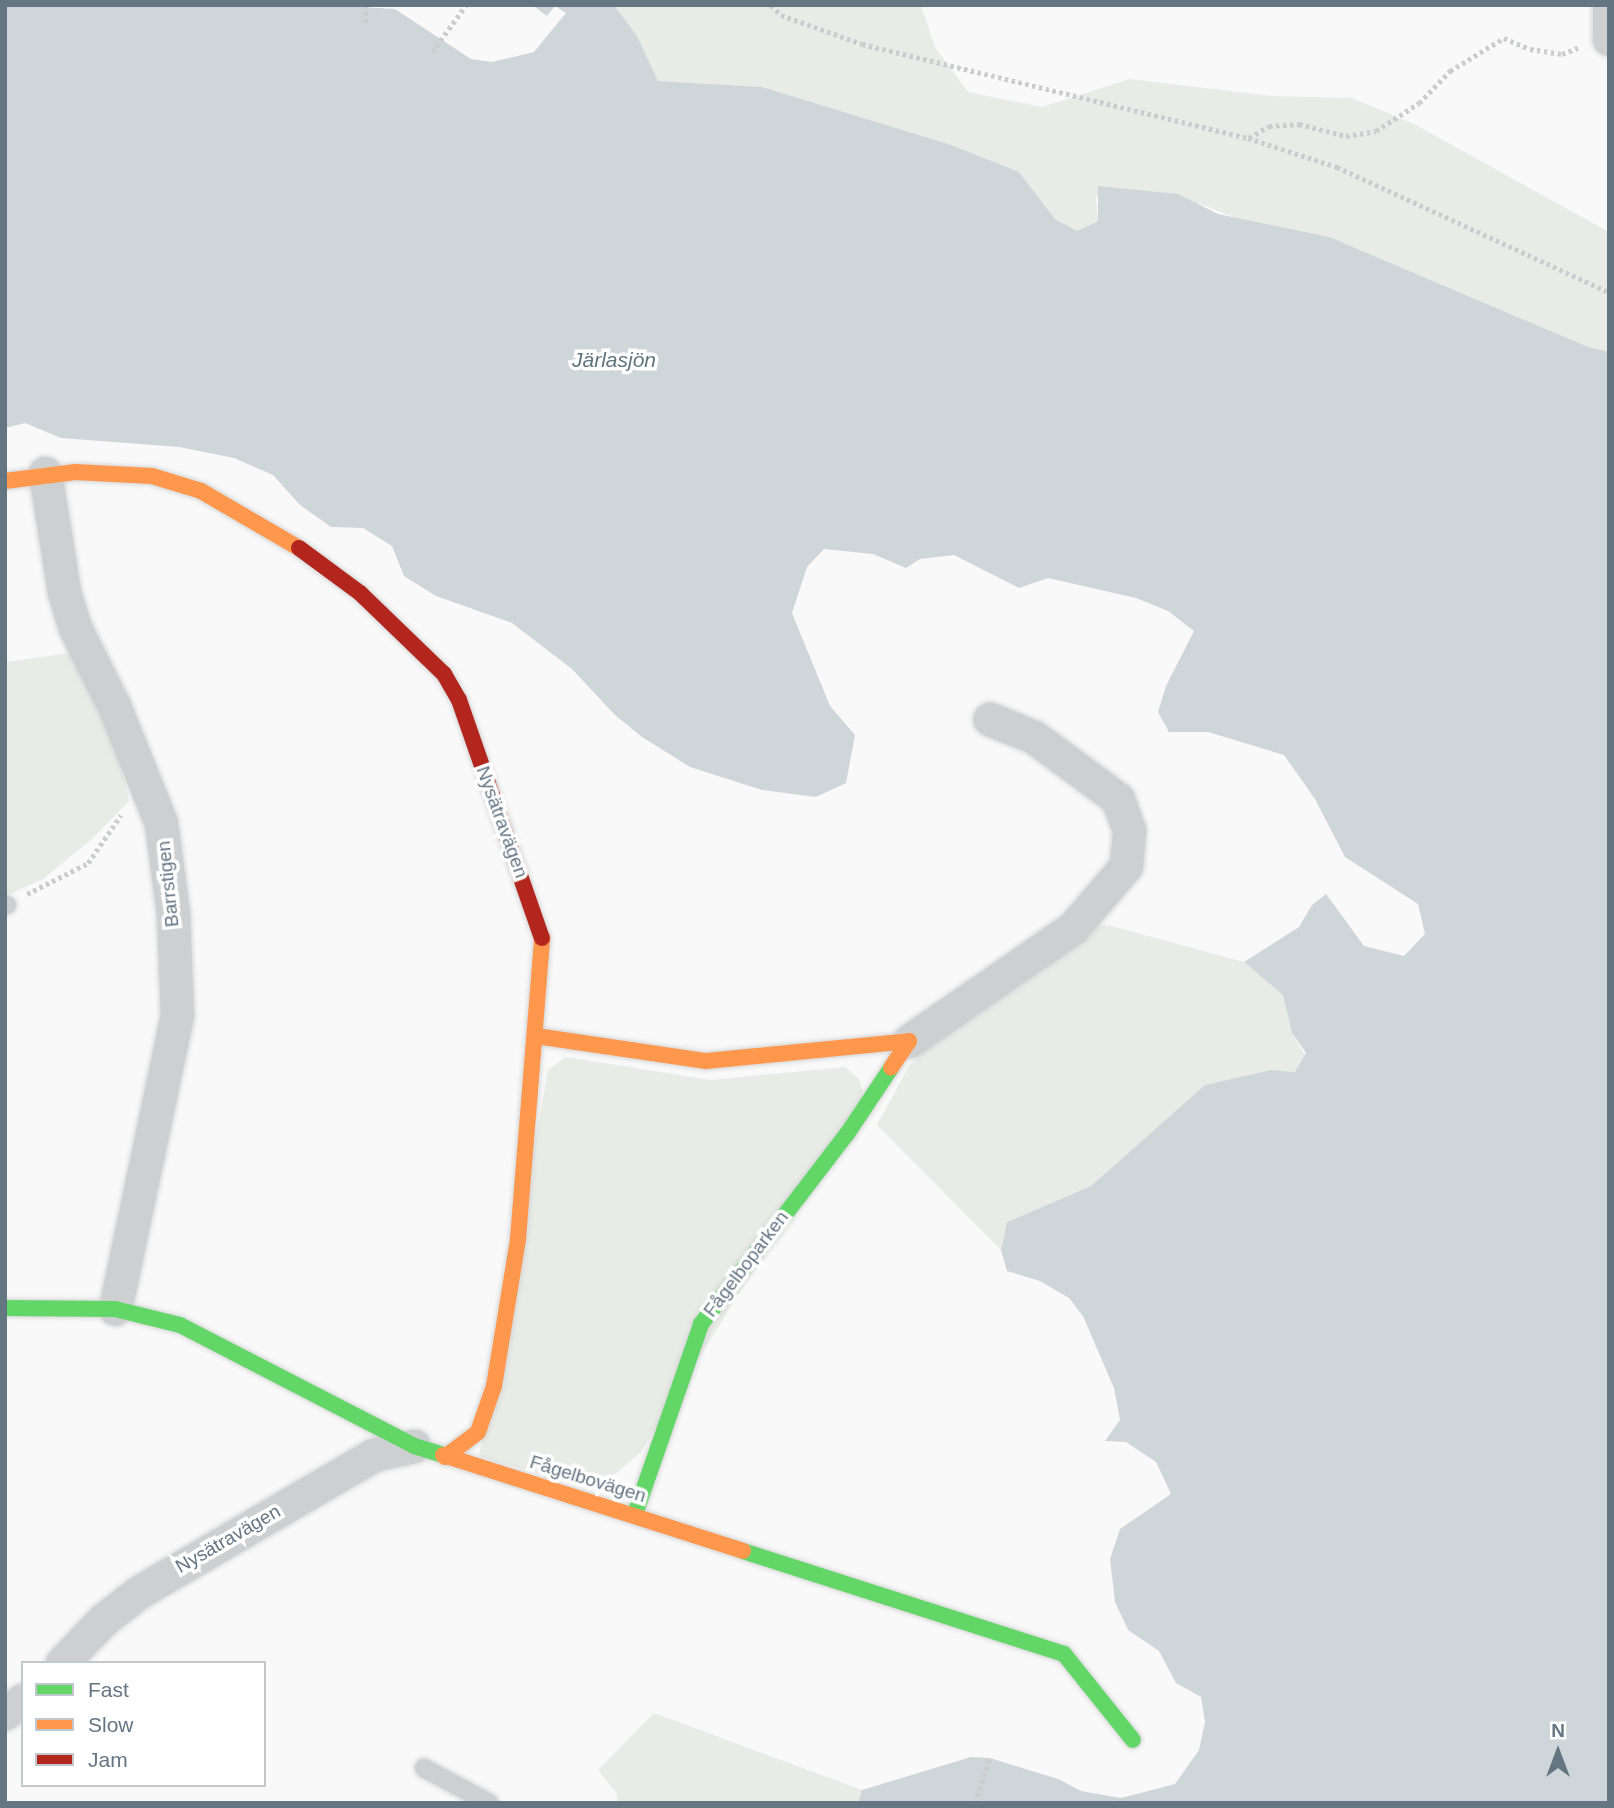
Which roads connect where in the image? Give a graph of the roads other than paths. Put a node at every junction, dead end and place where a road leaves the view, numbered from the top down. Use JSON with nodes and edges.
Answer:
{"nodes":[{"id":1,"x":45,"y":473,"type":"junction"},
{"id":2,"x":5,"y":481,"type":"edge"},
{"id":3,"x":990,"y":719,"type":"dead end"},
{"id":4,"x":536,"y":1036,"type":"junction"},
{"id":5,"x":909,"y":1041,"type":"junction"},
{"id":6,"x":5,"y":1308,"type":"edge"},
{"id":7,"x":115,"y":1310,"type":"junction"},
{"id":8,"x":414,"y":1446,"type":"junction"},
{"id":9,"x":445,"y":1457,"type":"junction"},
{"id":10,"x":635,"y":1514,"type":"junction"},
{"id":11,"x":64,"y":1661,"type":"edge"},
{"id":12,"x":21,"y":1701,"type":"edge"},
{"id":13,"x":5,"y":1713,"type":"edge"},
{"id":14,"x":1133,"y":1740,"type":"dead end"},
{"id":15,"x":424,"y":1768,"type":"dead end"},
{"id":16,"x":489,"y":1803,"type":"edge"}],
"edges":[{"from":1,"to":2,"type":"street","name":"Nysätravägen"},
{"from":1,"to":4,"type":"street","name":"Nysätravägen"},
{"from":1,"to":7,"type":"street","name":"Barrstigen"},
{"from":3,"to":5,"type":"street","name":"Fågelboparken"},
{"from":4,"to":5,"type":"street","name":"Fågelboparken"},
{"from":4,"to":9,"type":"street","name":"Nysätravägen"},
{"from":5,"to":10,"type":"street","name":"Fågelboparken"},
{"from":6,"to":7,"type":"street","name":"Fågelbovägen"},
{"from":7,"to":8,"type":"street","name":"Fågelbovägen"},
{"from":8,"to":9,"type":"street","name":"Fågelbovägen"},
{"from":8,"to":11,"type":"street","name":"Nysätravägen"},
{"from":9,"to":10,"type":"street","name":"Fågelbovägen"},
{"from":10,"to":14,"type":"street","name":"Fågelbovägen"},
{"from":12,"to":13,"type":"street"},
{"from":15,"to":16,"type":"lane"}]}
